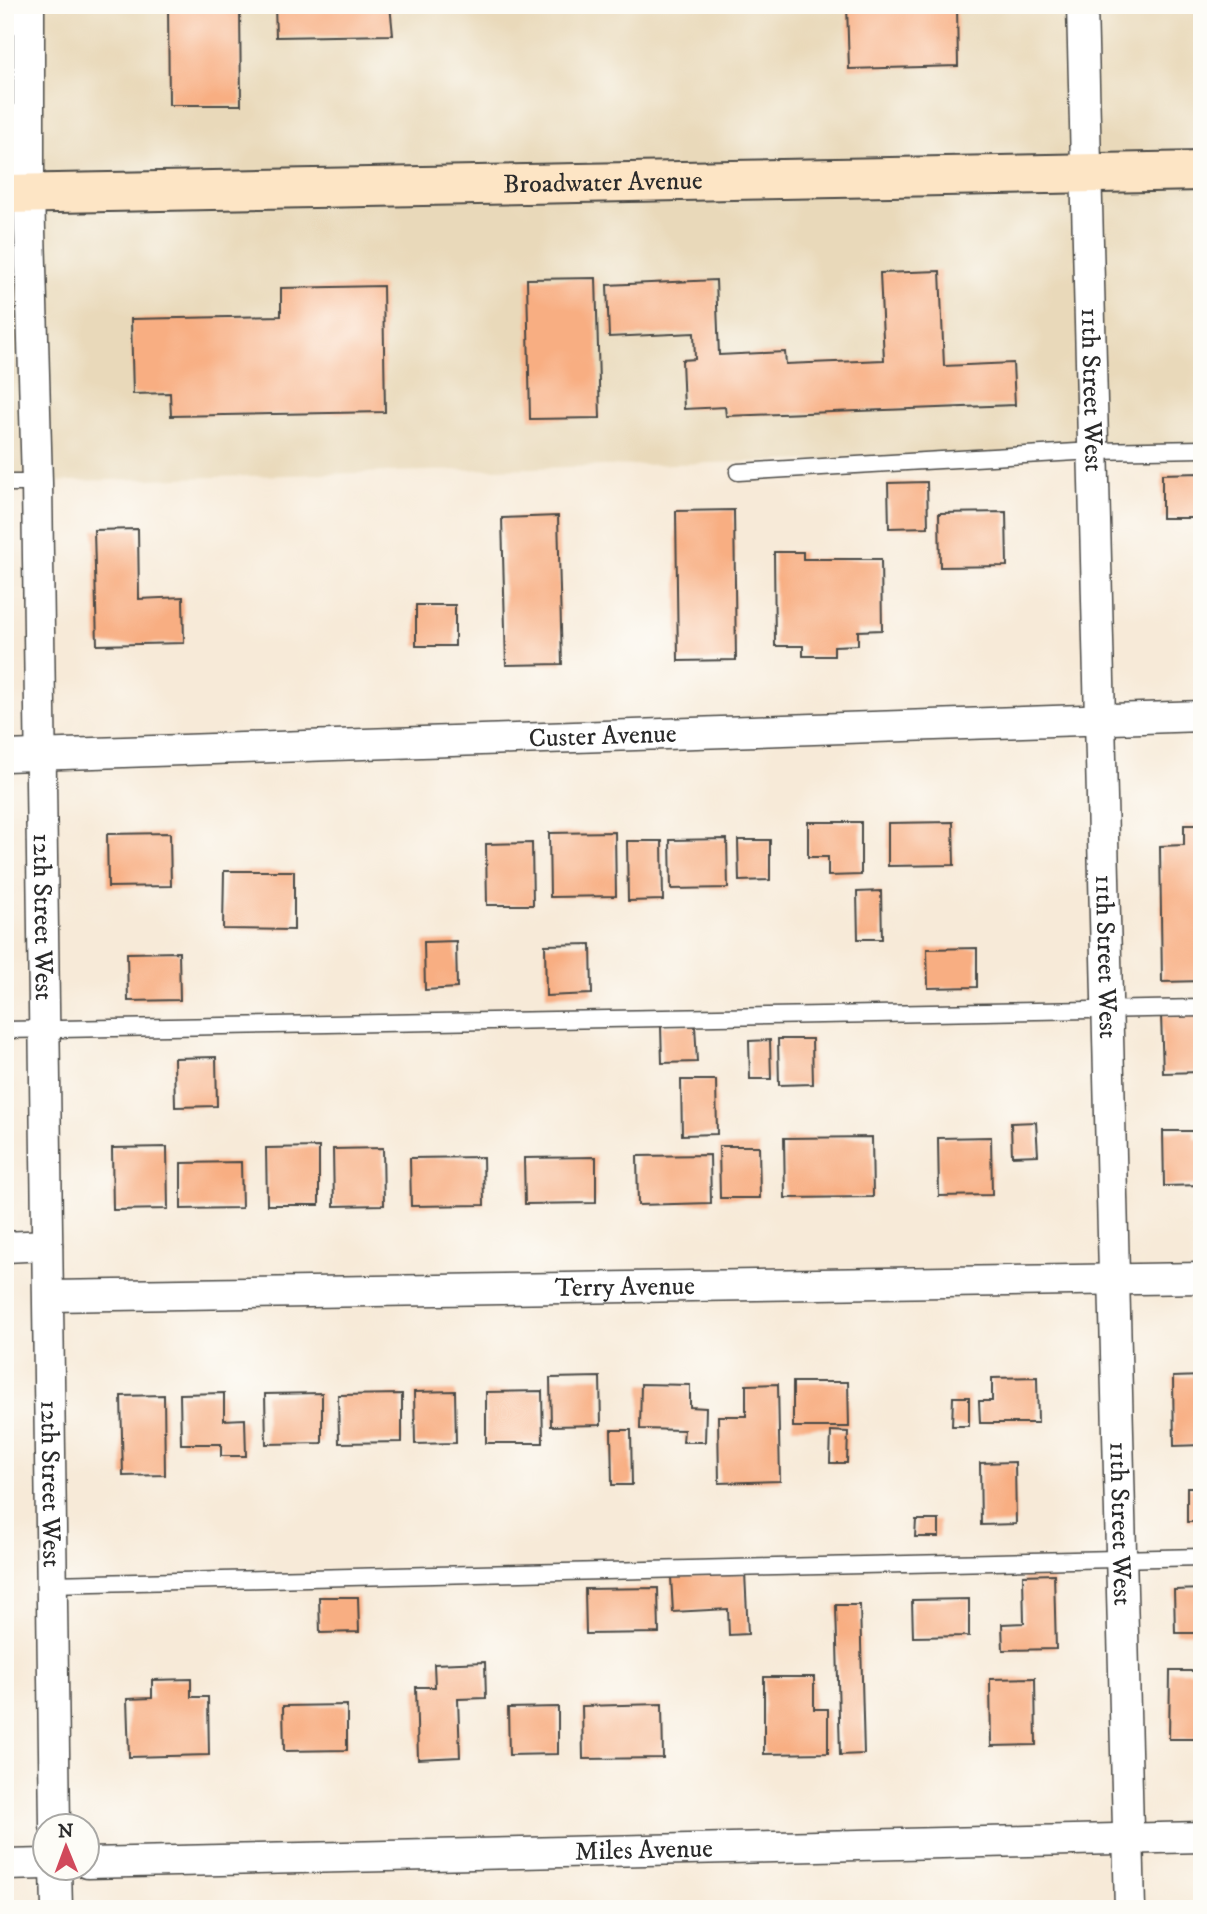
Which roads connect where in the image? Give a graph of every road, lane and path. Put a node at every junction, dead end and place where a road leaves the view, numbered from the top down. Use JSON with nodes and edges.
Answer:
{"nodes":[{"id":1,"x":29,"y":5,"type":"edge"},
{"id":2,"x":1082,"y":5,"type":"edge"},
{"id":3,"x":1202,"y":171,"type":"edge"},
{"id":4,"x":1085,"y":173,"type":"junction"},
{"id":5,"x":17,"y":194,"type":"edge"},
{"id":6,"x":1202,"y":449,"type":"edge"},
{"id":7,"x":1094,"y":451,"type":"junction"},
{"id":8,"x":738,"y":472,"type":"dead end"},
{"id":9,"x":5,"y":483,"type":"edge"},
{"id":10,"x":37,"y":483,"type":"junction"},
{"id":11,"x":1202,"y":716,"type":"edge"},
{"id":12,"x":1101,"y":718,"type":"junction"},
{"id":13,"x":5,"y":756,"type":"edge"},
{"id":14,"x":39,"y":756,"type":"junction"},
{"id":15,"x":1202,"y":1009,"type":"edge"},
{"id":16,"x":1108,"y":1011,"type":"junction"},
{"id":17,"x":44,"y":1029,"type":"junction"},
{"id":18,"x":5,"y":1030,"type":"edge"},
{"id":19,"x":47,"y":1245,"type":"junction"},
{"id":20,"x":5,"y":1247,"type":"edge"},
{"id":21,"x":1202,"y":1278,"type":"edge"},
{"id":22,"x":1114,"y":1280,"type":"junction"},
{"id":23,"x":49,"y":1296,"type":"junction"},
{"id":24,"x":1202,"y":1557,"type":"edge"},
{"id":25,"x":1121,"y":1559,"type":"junction"},
{"id":26,"x":51,"y":1584,"type":"junction"},
{"id":27,"x":55,"y":1812,"type":"edge"},
{"id":28,"x":1202,"y":1837,"type":"edge"},
{"id":29,"x":1128,"y":1839,"type":"junction"},
{"id":30,"x":102,"y":1863,"type":"edge"},
{"id":31,"x":32,"y":1864,"type":"edge"},
{"id":32,"x":5,"y":1865,"type":"edge"},
{"id":33,"x":56,"y":1882,"type":"edge"},
{"id":34,"x":57,"y":1909,"type":"edge"},
{"id":35,"x":1130,"y":1909,"type":"edge"}],
"edges":[{"from":1,"to":5,"type":"street","name":"12th Street West"},
{"from":2,"to":4,"type":"street","name":"11th Street West"},
{"from":3,"to":4,"type":"main road","name":"Broadwater Avenue"},
{"from":4,"to":5,"type":"main road","name":"Broadwater Avenue"},
{"from":4,"to":7,"type":"street","name":"11th Street West"},
{"from":5,"to":10,"type":"street","name":"12th Street West"},
{"from":6,"to":7,"type":"lane"},
{"from":7,"to":8,"type":"lane"},
{"from":7,"to":12,"type":"street","name":"11th Street West"},
{"from":9,"to":10,"type":"lane"},
{"from":10,"to":14,"type":"street","name":"12th Street West"},
{"from":11,"to":12,"type":"street","name":"Custer Avenue"},
{"from":12,"to":14,"type":"street","name":"Custer Avenue"},
{"from":12,"to":16,"type":"street","name":"11th Street West"},
{"from":13,"to":14,"type":"street","name":"Custer Avenue"},
{"from":14,"to":17,"type":"street","name":"12th Street West"},
{"from":15,"to":16,"type":"lane"},
{"from":16,"to":17,"type":"lane"},
{"from":16,"to":22,"type":"street","name":"11th Street West"},
{"from":17,"to":18,"type":"lane"},
{"from":17,"to":19,"type":"street","name":"12th Street West"},
{"from":19,"to":20,"type":"street"},
{"from":19,"to":23,"type":"street","name":"12th Street West"},
{"from":21,"to":22,"type":"street","name":"Terry Avenue"},
{"from":22,"to":23,"type":"street","name":"Terry Avenue"},
{"from":22,"to":25,"type":"street","name":"11th Street West"},
{"from":23,"to":26,"type":"street","name":"12th Street West"},
{"from":24,"to":25,"type":"lane"},
{"from":25,"to":26,"type":"lane"},
{"from":25,"to":29,"type":"street","name":"11th Street West"},
{"from":26,"to":27,"type":"street","name":"12th Street West"},
{"from":28,"to":29,"type":"street","name":"Miles Avenue"},
{"from":29,"to":30,"type":"street","name":"Miles Avenue"},
{"from":29,"to":35,"type":"street","name":"11th Street West"},
{"from":31,"to":32,"type":"street"},
{"from":33,"to":34,"type":"street"}]}
